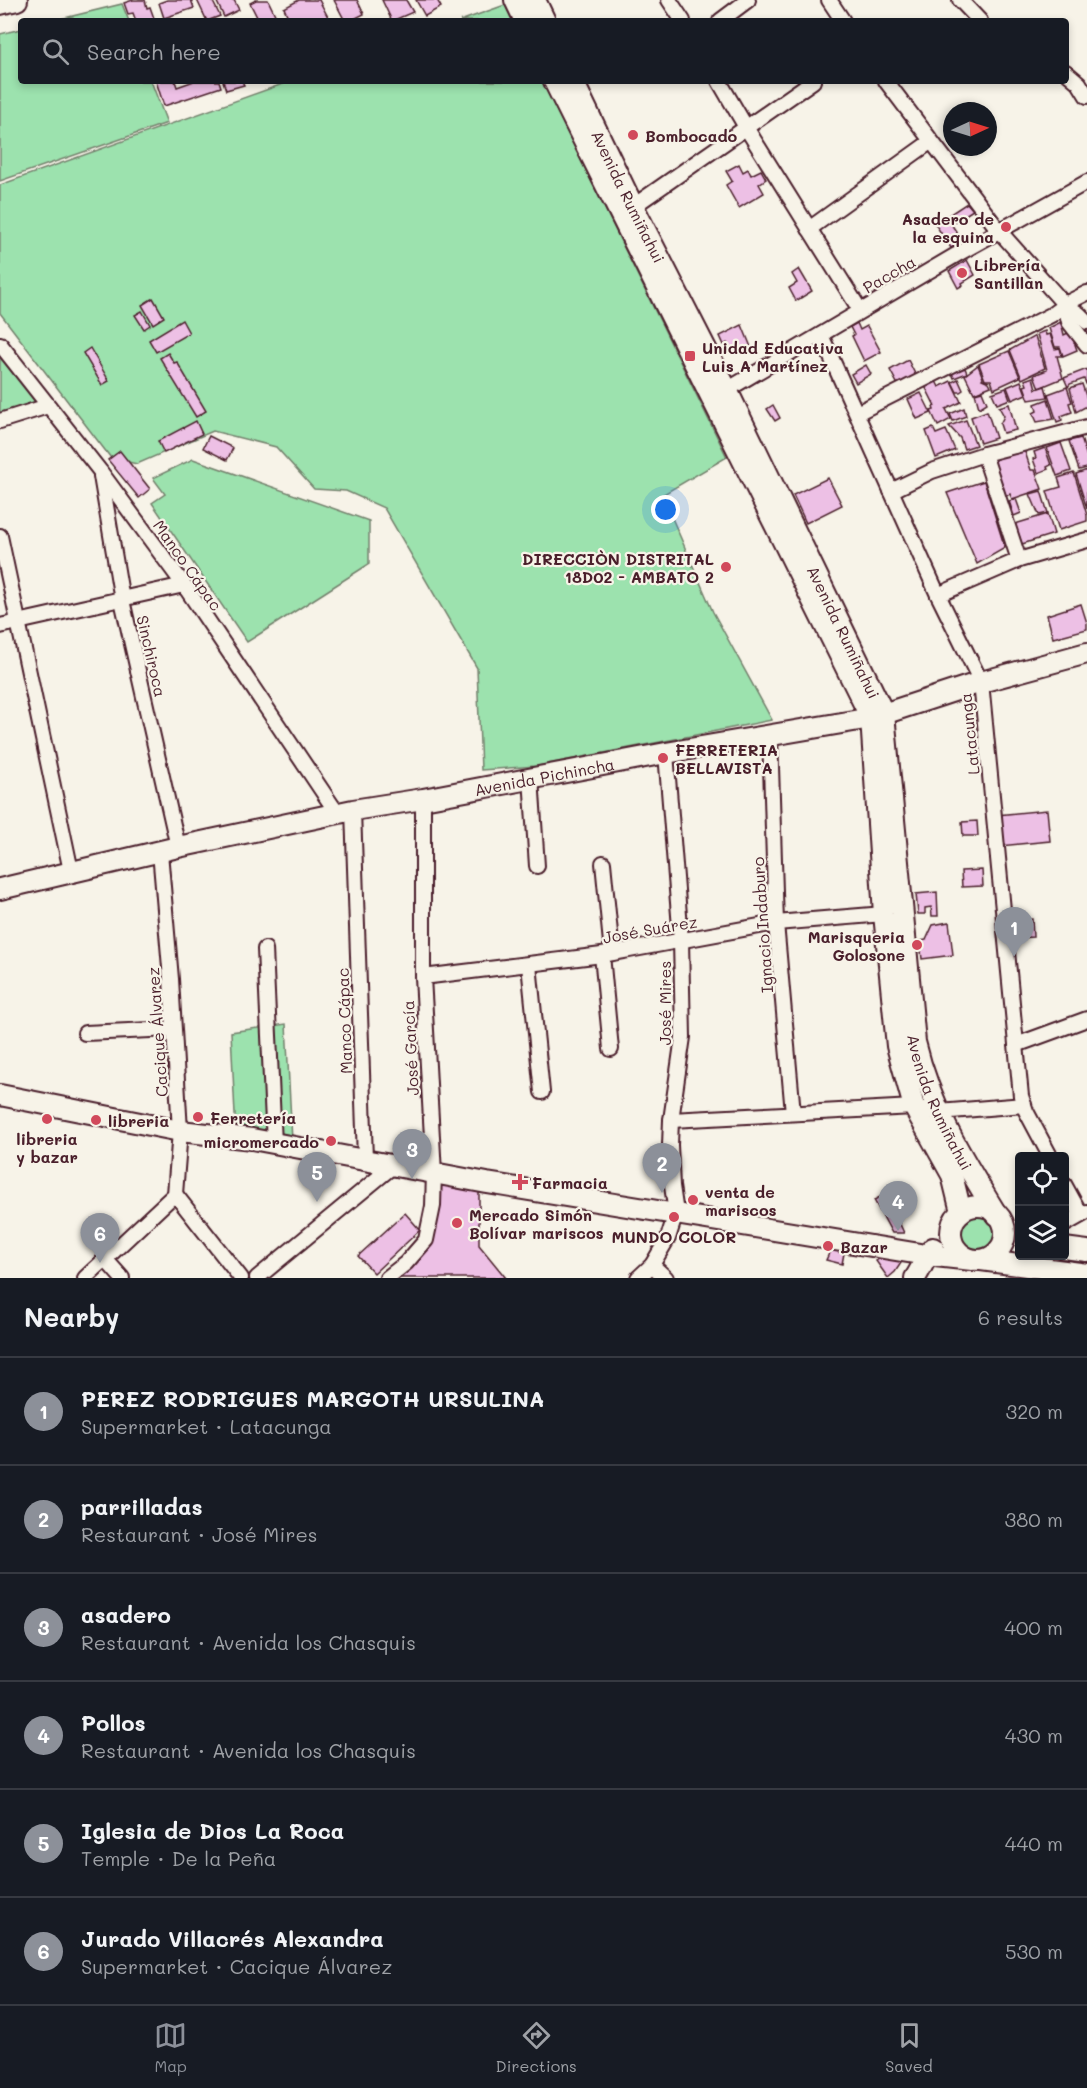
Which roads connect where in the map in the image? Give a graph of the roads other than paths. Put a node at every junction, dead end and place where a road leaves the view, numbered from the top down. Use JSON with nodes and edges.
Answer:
{"nodes":[{"id":1,"x":17,"y":0,"type":"edge"},
{"id":2,"x":514,"y":0,"type":"edge"},
{"id":3,"x":534,"y":0,"type":"edge"},
{"id":4,"x":669,"y":0,"type":"edge"},
{"id":5,"x":748,"y":0,"type":"edge"},
{"id":6,"x":829,"y":0,"type":"edge"},
{"id":7,"x":960,"y":0,"type":"edge"},
{"id":8,"x":0,"y":4,"type":"edge"},
{"id":9,"x":523,"y":18,"type":"edge"},
{"id":10,"x":543,"y":18,"type":"edge"},
{"id":11,"x":681,"y":18,"type":"edge"},
{"id":12,"x":724,"y":18,"type":"edge"},
{"id":13,"x":841,"y":18,"type":"edge"},
{"id":14,"x":977,"y":18,"type":"edge"},
{"id":15,"x":1069,"y":75,"type":"edge"},
{"id":16,"x":556,"y":84,"type":"edge"},
{"id":17,"x":574,"y":84,"type":"edge"},
{"id":18,"x":721,"y":84,"type":"edge"},
{"id":19,"x":809,"y":84,"type":"edge"},
{"id":20,"x":888,"y":84,"type":"edge"},
{"id":21,"x":1087,"y":96,"type":"edge"},
{"id":22,"x":747,"y":129,"type":"junction"},
{"id":23,"x":930,"y":142,"type":"junction"},
{"id":24,"x":1087,"y":182,"type":"edge"},
{"id":25,"x":627,"y":211,"type":"junction"},
{"id":26,"x":809,"y":229,"type":"junction"},
{"id":27,"x":1000,"y":232,"type":"junction"},
{"id":28,"x":1087,"y":293,"type":"edge"},
{"id":29,"x":1065,"y":305,"type":"junction"},
{"id":30,"x":860,"y":310,"type":"junction"},
{"id":31,"x":1087,"y":322,"type":"edge"},
{"id":32,"x":821,"y":335,"type":"junction"},
{"id":33,"x":0,"y":344,"type":"edge"},
{"id":34,"x":1087,"y":345,"type":"edge"},
{"id":35,"x":719,"y":395,"type":"junction"},
{"id":36,"x":48,"y":406,"type":"junction"},
{"id":37,"x":857,"y":413,"type":"junction"},
{"id":38,"x":0,"y":421,"type":"edge"},
{"id":39,"x":1087,"y":427,"type":"edge"},
{"id":40,"x":984,"y":454,"type":"junction"},
{"id":41,"x":100,"y":471,"type":"junction"},
{"id":42,"x":891,"y":491,"type":"junction"},
{"id":43,"x":0,"y":536,"type":"edge"},
{"id":44,"x":1087,"y":540,"type":"edge"},
{"id":45,"x":1019,"y":560,"type":"junction"},
{"id":46,"x":183,"y":585,"type":"junction"},
{"id":47,"x":938,"y":595,"type":"junction"},
{"id":48,"x":122,"y":600,"type":"junction"},
{"id":49,"x":19,"y":622,"type":"junction"},
{"id":50,"x":0,"y":626,"type":"edge"},
{"id":51,"x":1087,"y":653,"type":"edge"},
{"id":52,"x":981,"y":682,"type":"junction"},
{"id":53,"x":877,"y":716,"type":"junction"},
{"id":54,"x":770,"y":735,"type":"junction"},
{"id":55,"x":666,"y":753,"type":"junction"},
{"id":56,"x":531,"y":778,"type":"junction"},
{"id":57,"x":423,"y":799,"type":"junction"},
{"id":58,"x":345,"y":812,"type":"junction"},
{"id":59,"x":169,"y":850,"type":"junction"},
{"id":60,"x":603,"y":863,"type":"dead end"},
{"id":61,"x":537,"y":866,"type":"dead end"},
{"id":62,"x":71,"y":871,"type":"junction"},
{"id":63,"x":0,"y":889,"type":"edge"},
{"id":64,"x":884,"y":914,"type":"junction"},
{"id":65,"x":776,"y":923,"type":"junction"},
{"id":66,"x":681,"y":940,"type":"junction"},
{"id":67,"x":265,"y":949,"type":"dead end"},
{"id":68,"x":607,"y":954,"type":"junction"},
{"id":69,"x":529,"y":965,"type":"junction"},
{"id":70,"x":423,"y":977,"type":"junction"},
{"id":71,"x":1087,"y":1019,"type":"edge"},
{"id":72,"x":173,"y":1029,"type":"junction"},
{"id":73,"x":85,"y":1033,"type":"dead end"},
{"id":74,"x":1016,"y":1045,"type":"junction"},
{"id":75,"x":611,"y":1049,"type":"dead end"},
{"id":76,"x":542,"y":1092,"type":"dead end"},
{"id":77,"x":0,"y":1095,"type":"edge"},
{"id":78,"x":1024,"y":1105,"type":"junction"},
{"id":79,"x":914,"y":1107,"type":"junction"},
{"id":80,"x":939,"y":1112,"type":"junction"},
{"id":81,"x":794,"y":1113,"type":"junction"},
{"id":82,"x":671,"y":1120,"type":"junction"},
{"id":83,"x":180,"y":1131,"type":"junction"},
{"id":84,"x":274,"y":1144,"type":"junction"},
{"id":85,"x":1048,"y":1152,"type":"edge"},
{"id":86,"x":365,"y":1159,"type":"junction"},
{"id":87,"x":394,"y":1165,"type":"junction"},
{"id":88,"x":434,"y":1173,"type":"junction"},
{"id":89,"x":1069,"y":1191,"type":"edge"},
{"id":90,"x":175,"y":1194,"type":"junction"},
{"id":91,"x":676,"y":1213,"type":"junction"},
{"id":92,"x":1084,"y":1214,"type":"edge"},
{"id":93,"x":956,"y":1220,"type":"junction"},
{"id":94,"x":1069,"y":1223,"type":"edge"},
{"id":95,"x":1007,"y":1228,"type":"edge"},
{"id":96,"x":1069,"y":1249,"type":"edge"},
{"id":97,"x":1087,"y":1251,"type":"edge"},
{"id":98,"x":926,"y":1255,"type":"junction"},
{"id":99,"x":106,"y":1260,"type":"junction"},
{"id":100,"x":976,"y":1260,"type":"junction"},
{"id":101,"x":652,"y":1265,"type":"junction"},
{"id":102,"x":1025,"y":1272,"type":"edge"},
{"id":103,"x":1087,"y":1274,"type":"edge"},
{"id":104,"x":85,"y":1278,"type":"edge"},
{"id":105,"x":122,"y":1278,"type":"edge"},
{"id":106,"x":240,"y":1278,"type":"edge"},
{"id":107,"x":257,"y":1278,"type":"edge"},
{"id":108,"x":387,"y":1278,"type":"edge"},
{"id":109,"x":638,"y":1278,"type":"edge"},
{"id":110,"x":666,"y":1278,"type":"edge"},
{"id":111,"x":915,"y":1278,"type":"edge"}],
"edges":[{"from":1,"to":8,"type":"main road"},
{"from":2,"to":9,"type":"main road"},
{"from":3,"to":10,"type":"main road"},
{"from":4,"to":11,"type":"street"},
{"from":5,"to":12,"type":"street"},
{"from":6,"to":13,"type":"street"},
{"from":7,"to":14,"type":"street"},
{"from":15,"to":21,"type":"street"},
{"from":16,"to":25,"type":"main road","name":"Avenida Rumiñahui"},
{"from":17,"to":25,"type":"main road","name":"Avenida Rumiñahui"},
{"from":18,"to":22,"type":"street"},
{"from":19,"to":22,"type":"street"},
{"from":20,"to":23,"type":"street"},
{"from":22,"to":25,"type":"street"},
{"from":22,"to":26,"type":"street"},
{"from":23,"to":26,"type":"street"},
{"from":23,"to":27,"type":"street"},
{"from":24,"to":27,"type":"street","name":"Paccha"},
{"from":25,"to":35,"type":"main road","name":"Avenida Rumiñahui"},
{"from":26,"to":30,"type":"street"},
{"from":27,"to":29,"type":"street"},
{"from":27,"to":30,"type":"street","name":"Paccha"},
{"from":28,"to":29,"type":"street"},
{"from":29,"to":31,"type":"street"},
{"from":29,"to":34,"type":"street"},
{"from":29,"to":37,"type":"street"},
{"from":30,"to":32,"type":"street","name":"Paccha"},
{"from":32,"to":35,"type":"street","name":"Paccha"},
{"from":32,"to":37,"type":"street","name":"Latacunga"},
{"from":33,"to":36,"type":"street","name":"Manco Cápac"},
{"from":35,"to":53,"type":"main road","name":"Avenida Rumiñahui"},
{"from":36,"to":38,"type":"street"},
{"from":36,"to":41,"type":"street","name":"Manco Cápac"},
{"from":37,"to":42,"type":"street","name":"Latacunga"},
{"from":39,"to":40,"type":"street"},
{"from":40,"to":42,"type":"street"},
{"from":40,"to":45,"type":"street"},
{"from":41,"to":46,"type":"street","name":"Manco Cápac"},
{"from":41,"to":48,"type":"street","name":"Sinchiroca"},
{"from":42,"to":47,"type":"street","name":"Latacunga"},
{"from":43,"to":49,"type":"street"},
{"from":44,"to":45,"type":"street"},
{"from":45,"to":47,"type":"street"},
{"from":46,"to":48,"type":"street"},
{"from":46,"to":58,"type":"street","name":"Manco Cápac"},
{"from":47,"to":52,"type":"street","name":"Latacunga"},
{"from":48,"to":49,"type":"street"},
{"from":48,"to":59,"type":"street","name":"Sinchiroca"},
{"from":49,"to":50,"type":"street"},
{"from":49,"to":62,"type":"street"},
{"from":51,"to":52,"type":"main road","name":"Avenida Pichincha"},
{"from":52,"to":53,"type":"main road","name":"Avenida Pichincha"},
{"from":52,"to":74,"type":"street","name":"Latacunga"},
{"from":53,"to":54,"type":"main road","name":"Avenida Pichincha"},
{"from":53,"to":64,"type":"main road","name":"Avenida Rumiñahui"},
{"from":53,"to":80,"type":"main road","name":"Avenida Rumiñahui"},
{"from":54,"to":55,"type":"main road","name":"Avenida Pichincha"},
{"from":54,"to":65,"type":"street","name":"Ignacio Indaburo"},
{"from":55,"to":56,"type":"main road","name":"Avenida Pichincha"},
{"from":55,"to":66,"type":"street","name":"José Mires"},
{"from":56,"to":57,"type":"main road","name":"Avenida Pichincha"},
{"from":56,"to":61,"type":"street"},
{"from":57,"to":58,"type":"main road","name":"Avenida Pichincha"},
{"from":57,"to":70,"type":"street","name":"José García"},
{"from":58,"to":59,"type":"main road","name":"Avenida Pichincha"},
{"from":58,"to":86,"type":"street","name":"Manco Cápac"},
{"from":59,"to":62,"type":"main road","name":"Avenida Pichincha"},
{"from":59,"to":72,"type":"street","name":"Cacique Álvarez"},
{"from":60,"to":68,"type":"street"},
{"from":62,"to":63,"type":"main road","name":"Avenida Pichincha"},
{"from":64,"to":65,"type":"street","name":"José Suárez"},
{"from":64,"to":79,"type":"main road","name":"Avenida Rumiñahui"},
{"from":65,"to":66,"type":"street","name":"José Suárez"},
{"from":65,"to":81,"type":"street","name":"Ignacio Indaburo"},
{"from":66,"to":68,"type":"street","name":"José Suárez"},
{"from":66,"to":82,"type":"street","name":"José Mires"},
{"from":67,"to":84,"type":"street"},
{"from":68,"to":69,"type":"street","name":"José Suárez"},
{"from":68,"to":75,"type":"street"},
{"from":69,"to":70,"type":"street","name":"José Suárez"},
{"from":69,"to":76,"type":"street"},
{"from":70,"to":88,"type":"street","name":"José García"},
{"from":71,"to":74,"type":"street"},
{"from":72,"to":73,"type":"street"},
{"from":72,"to":83,"type":"street","name":"Cacique Álvarez"},
{"from":74,"to":78,"type":"street","name":"Latacunga"},
{"from":77,"to":83,"type":"main road"},
{"from":78,"to":80,"type":"street"},
{"from":78,"to":85,"type":"street","name":"Latacunga"},
{"from":79,"to":80,"type":"street"},
{"from":79,"to":81,"type":"street"},
{"from":79,"to":93,"type":"main road","name":"Avenida Rumiñahui"},
{"from":80,"to":95,"type":"main road","name":"Avenida Rumiñahui"},
{"from":81,"to":82,"type":"street"},
{"from":82,"to":91,"type":"street","name":"José Mires"},
{"from":83,"to":84,"type":"main road"},
{"from":83,"to":90,"type":"street","name":"Cacique Álvarez"},
{"from":84,"to":86,"type":"main road"},
{"from":86,"to":87,"type":"main road"},
{"from":87,"to":88,"type":"main road"},
{"from":87,"to":107,"type":"street"},
{"from":88,"to":91,"type":"main road"},
{"from":88,"to":108,"type":"street","name":"José García"},
{"from":89,"to":92,"type":"street"},
{"from":90,"to":99,"type":"street"},
{"from":90,"to":106,"type":"street"},
{"from":91,"to":98,"type":"main road"},
{"from":91,"to":101,"type":"street","name":"José Mires"},
{"from":92,"to":94,"type":"street"},
{"from":93,"to":95,"type":"main road"},
{"from":93,"to":98,"type":"main road"},
{"from":93,"to":100,"type":"main road"},
{"from":95,"to":100,"type":"main road"},
{"from":96,"to":97,"type":"main road"},
{"from":98,"to":100,"type":"main road"},
{"from":98,"to":111,"type":"main road"},
{"from":99,"to":104,"type":"street"},
{"from":99,"to":105,"type":"street"},
{"from":100,"to":102,"type":"main road"},
{"from":101,"to":109,"type":"street","name":"José Mires"},
{"from":101,"to":110,"type":"street"},
{"from":102,"to":103,"type":"main road"}]}
